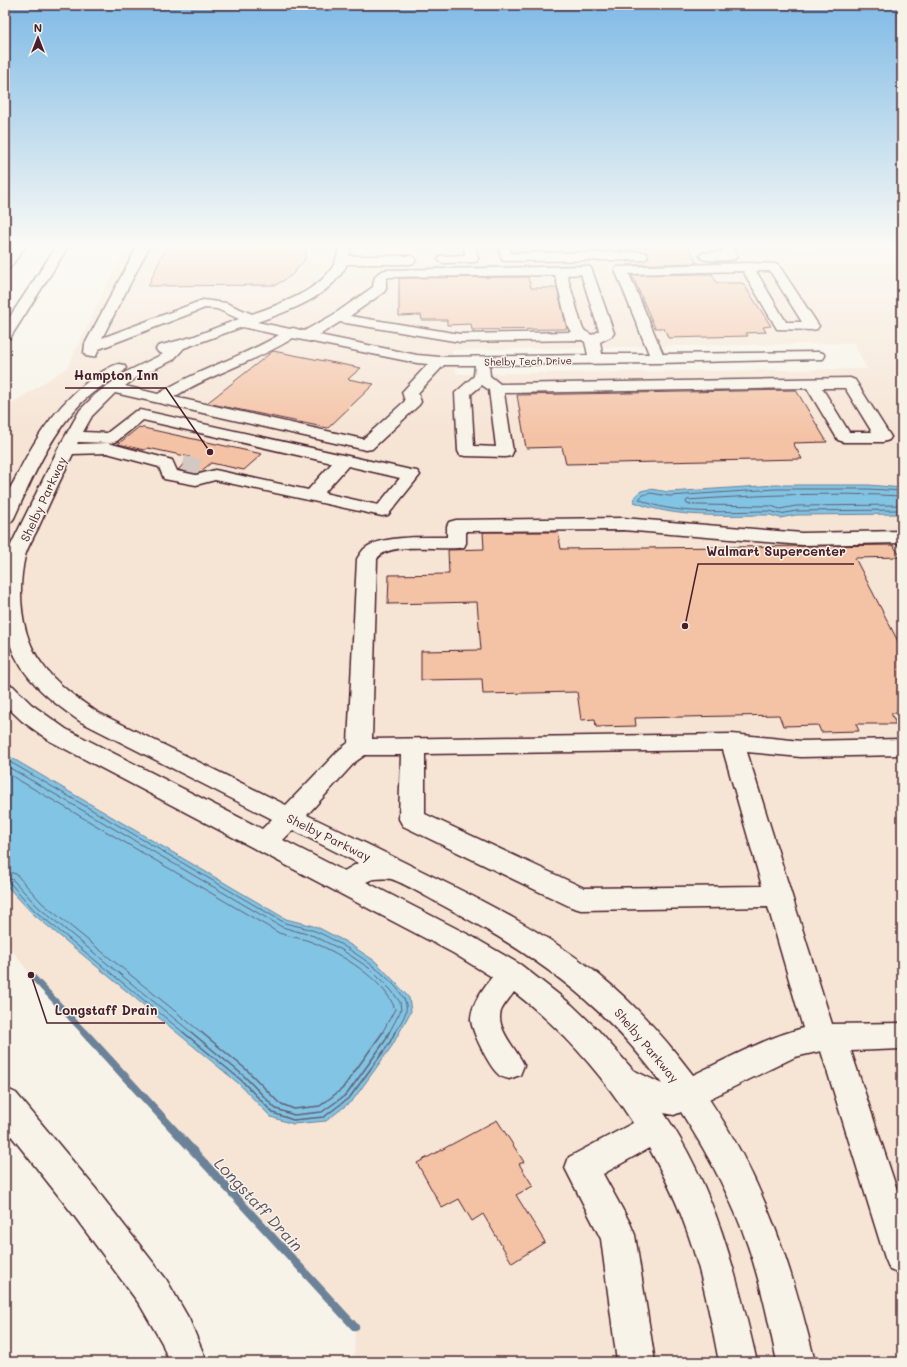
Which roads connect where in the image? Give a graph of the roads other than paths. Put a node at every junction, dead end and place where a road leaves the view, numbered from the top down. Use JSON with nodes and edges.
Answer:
{"nodes":[{"id":1,"x":21,"y":311,"type":"edge"},
{"id":2,"x":109,"y":311,"type":"edge"},
{"id":3,"x":185,"y":311,"type":"edge"},
{"id":4,"x":229,"y":311,"type":"edge"},
{"id":5,"x":273,"y":311,"type":"edge"},
{"id":6,"x":348,"y":311,"type":"edge"},
{"id":7,"x":571,"y":311,"type":"edge"},
{"id":8,"x":600,"y":311,"type":"edge"},
{"id":9,"x":638,"y":311,"type":"edge"},
{"id":10,"x":773,"y":311,"type":"edge"},
{"id":11,"x":802,"y":311,"type":"edge"},
{"id":12,"x":338,"y":318,"type":"junction"},
{"id":13,"x":247,"y":321,"type":"junction"},
{"id":14,"x":798,"y":326,"type":"junction"},
{"id":15,"x":293,"y":332,"type":"junction"},
{"id":16,"x":5,"y":335,"type":"edge"},
{"id":17,"x":308,"y":335,"type":"junction"},
{"id":18,"x":588,"y":338,"type":"junction"},
{"id":19,"x":91,"y":346,"type":"junction"},
{"id":20,"x":811,"y":346,"type":"junction"},
{"id":21,"x":658,"y":359,"type":"junction"},
{"id":22,"x":596,"y":360,"type":"junction"},
{"id":23,"x":440,"y":361,"type":"junction"},
{"id":24,"x":482,"y":369,"type":"junction"},
{"id":25,"x":105,"y":372,"type":"junction"},
{"id":26,"x":836,"y":383,"type":"junction"},
{"id":27,"x":812,"y":384,"type":"junction"},
{"id":28,"x":496,"y":389,"type":"junction"},
{"id":29,"x":160,"y":399,"type":"junction"},
{"id":30,"x":70,"y":404,"type":"junction"},
{"id":31,"x":86,"y":413,"type":"junction"},
{"id":32,"x":69,"y":443,"type":"junction"},
{"id":33,"x":110,"y":443,"type":"junction"},
{"id":34,"x":344,"y":460,"type":"junction"},
{"id":35,"x":166,"y":464,"type":"junction"},
{"id":36,"x":183,"y":464,"type":"tunnel mouth"},
{"id":37,"x":312,"y":496,"type":"junction"},
{"id":38,"x":5,"y":518,"type":"edge"},
{"id":39,"x":902,"y":537,"type":"edge"},
{"id":40,"x":5,"y":691,"type":"edge"},
{"id":41,"x":732,"y":742,"type":"junction"},
{"id":42,"x":413,"y":746,"type":"junction"},
{"id":43,"x":360,"y":747,"type":"junction"},
{"id":44,"x":902,"y":747,"type":"edge"},
{"id":45,"x":289,"y":817,"type":"junction"},
{"id":46,"x":265,"y":843,"type":"junction"},
{"id":47,"x":394,"y":869,"type":"junction"},
{"id":48,"x":346,"y":885,"type":"junction"},
{"id":49,"x":778,"y":896,"type":"junction"},
{"id":50,"x":511,"y":974,"type":"junction"},
{"id":51,"x":902,"y":1036,"type":"edge"},
{"id":52,"x":827,"y":1037,"type":"junction"},
{"id":53,"x":509,"y":1065,"type":"dead end"},
{"id":54,"x":621,"y":1079,"type":"junction"},
{"id":55,"x":687,"y":1093,"type":"junction"},
{"id":56,"x":5,"y":1103,"type":"edge"},
{"id":57,"x":655,"y":1128,"type":"junction"},
{"id":58,"x":902,"y":1258,"type":"edge"},
{"id":59,"x":188,"y":1362,"type":"edge"},
{"id":60,"x":636,"y":1362,"type":"edge"},
{"id":61,"x":738,"y":1362,"type":"edge"},
{"id":62,"x":796,"y":1362,"type":"edge"}],
"edges":[{"from":1,"to":16,"type":"main road"},
{"from":2,"to":19,"type":"main road"},
{"from":3,"to":19,"type":"main road","name":"Shelby Tech Drive"},
{"from":4,"to":13,"type":"main road","name":"Shelby Tech Drive"},
{"from":5,"to":13,"type":"main road","name":"Shelby Parkway"},
{"from":6,"to":12,"type":"main road"},
{"from":7,"to":18,"type":"main road"},
{"from":8,"to":18,"type":"main road"},
{"from":9,"to":21,"type":"main road"},
{"from":10,"to":14,"type":"main road"},
{"from":11,"to":14,"type":"main road"},
{"from":12,"to":17,"type":"main road"},
{"from":12,"to":18,"type":"main road"},
{"from":13,"to":15,"type":"main road","name":"Shelby Tech Drive"},
{"from":13,"to":25,"type":"main road","name":"Shelby Parkway"},
{"from":14,"to":20,"type":"main road"},
{"from":15,"to":17,"type":"main road","name":"Shelby Tech Drive"},
{"from":15,"to":29,"type":"main road"},
{"from":17,"to":23,"type":"main road","name":"Shelby Tech Drive"},
{"from":18,"to":22,"type":"main road"},
{"from":19,"to":25,"type":"main road"},
{"from":20,"to":21,"type":"main road","name":"Shelby Tech Drive"},
{"from":20,"to":26,"type":"main road"},
{"from":21,"to":22,"type":"main road","name":"Shelby Tech Drive"},
{"from":22,"to":24,"type":"main road","name":"Shelby Tech Drive"},
{"from":23,"to":24,"type":"main road","name":"Shelby Tech Drive"},
{"from":23,"to":29,"type":"main road"},
{"from":24,"to":28,"type":"main road"},
{"from":24,"to":28,"type":"main road"},
{"from":25,"to":29,"type":"main road"},
{"from":25,"to":30,"type":"main road","name":"Shelby Parkway"},
{"from":25,"to":31,"type":"main road","name":"Shelby Parkway"},
{"from":26,"to":27,"type":"main road"},
{"from":26,"to":27,"type":"main road"},
{"from":27,"to":28,"type":"main road"},
{"from":30,"to":31,"type":"main road"},
{"from":30,"to":38,"type":"main road","name":"Shelby Parkway"},
{"from":31,"to":32,"type":"main road","name":"Shelby Parkway"},
{"from":32,"to":33,"type":"main road"},
{"from":32,"to":45,"type":"main road","name":"Shelby Parkway"},
{"from":33,"to":34,"type":"main road"},
{"from":33,"to":35,"type":"main road"},
{"from":34,"to":37,"type":"main road"},
{"from":34,"to":37,"type":"main road"},
{"from":35,"to":36,"type":"main road"},
{"from":35,"to":37,"type":"main road"},
{"from":39,"to":43,"type":"main road"},
{"from":40,"to":46,"type":"main road"},
{"from":41,"to":42,"type":"main road"},
{"from":41,"to":44,"type":"main road"},
{"from":41,"to":49,"type":"main road"},
{"from":42,"to":43,"type":"main road"},
{"from":42,"to":49,"type":"main road"},
{"from":43,"to":45,"type":"main road"},
{"from":45,"to":46,"type":"main road"},
{"from":45,"to":47,"type":"main road","name":"Shelby Parkway"},
{"from":46,"to":48,"type":"main road"},
{"from":47,"to":48,"type":"main road"},
{"from":47,"to":55,"type":"main road","name":"Shelby Parkway"},
{"from":48,"to":50,"type":"main road"},
{"from":49,"to":52,"type":"main road"},
{"from":50,"to":53,"type":"main road"},
{"from":50,"to":54,"type":"main road"},
{"from":51,"to":52,"type":"main road"},
{"from":52,"to":55,"type":"main road"},
{"from":52,"to":58,"type":"main road"},
{"from":54,"to":55,"type":"main road"},
{"from":54,"to":57,"type":"main road"},
{"from":55,"to":62,"type":"main road","name":"Shelby Parkway"},
{"from":56,"to":59,"type":"main road"},
{"from":57,"to":60,"type":"main road"},
{"from":57,"to":61,"type":"main road"}]}
